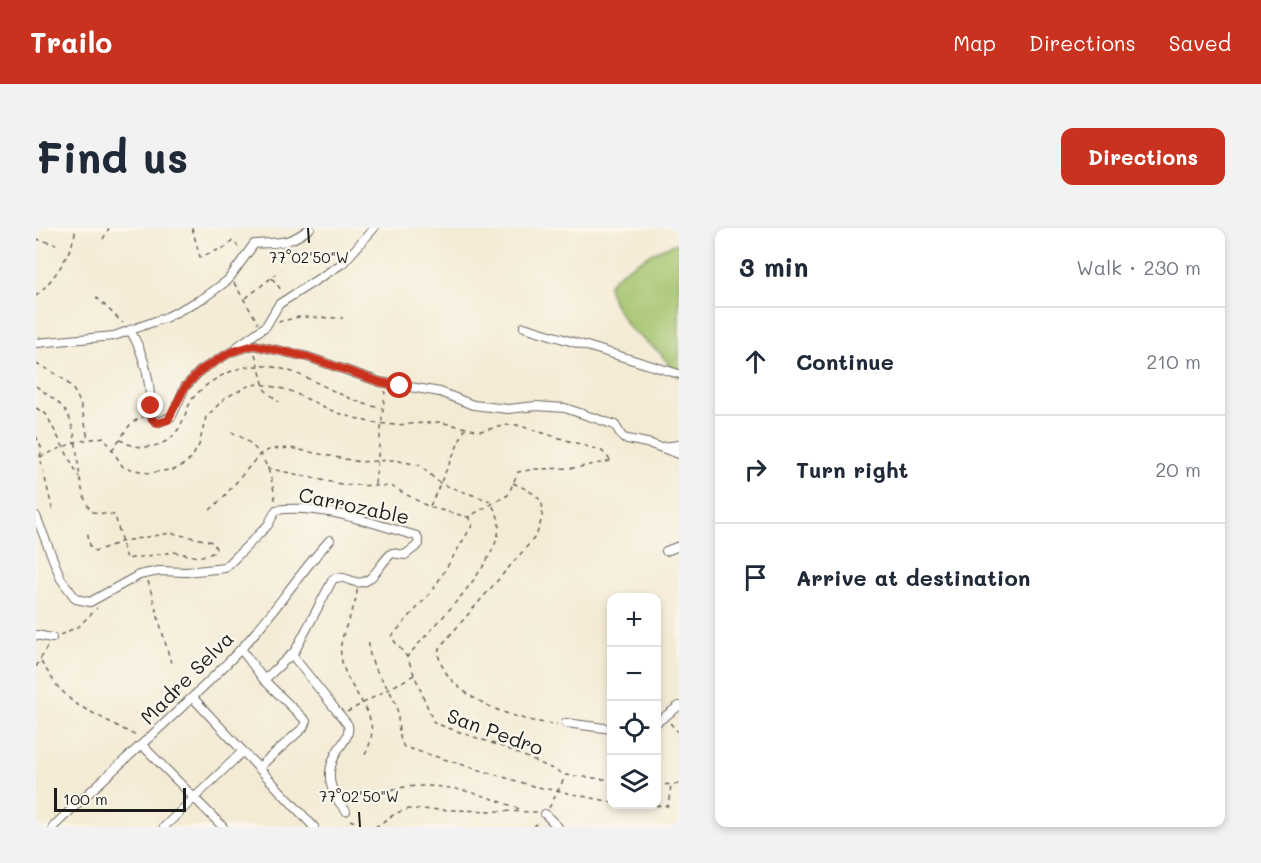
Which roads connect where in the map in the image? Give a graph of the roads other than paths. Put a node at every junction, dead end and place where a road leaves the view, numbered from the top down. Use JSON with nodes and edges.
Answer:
{"nodes":[{"id":1,"x":310,"y":228,"type":"edge"},
{"id":2,"x":374,"y":228,"type":"edge"},
{"id":3,"x":524,"y":327,"type":"dead end"},
{"id":4,"x":130,"y":330,"type":"junction"},
{"id":5,"x":36,"y":343,"type":"edge"},
{"id":6,"x":216,"y":359,"type":"junction"},
{"id":7,"x":679,"y":374,"type":"edge"},
{"id":8,"x":679,"y":445,"type":"edge"},
{"id":9,"x":661,"y":447,"type":"junction"},
{"id":10,"x":679,"y":454,"type":"edge"},
{"id":11,"x":36,"y":516,"type":"edge"},
{"id":12,"x":330,"y":540,"type":"dead end"},
{"id":13,"x":679,"y":546,"type":"edge"},
{"id":14,"x":666,"y":551,"type":"dead end"},
{"id":15,"x":36,"y":635,"type":"edge"},
{"id":16,"x":51,"y":638,"type":"road end"},
{"id":17,"x":241,"y":649,"type":"junction"},
{"id":18,"x":292,"y":655,"type":"junction"},
{"id":19,"x":264,"y":680,"type":"junction"},
{"id":20,"x":193,"y":698,"type":"junction"},
{"id":21,"x":679,"y":706,"type":"edge"},
{"id":22,"x":661,"y":720,"type":"edge"},
{"id":23,"x":566,"y":723,"type":"road end"},
{"id":24,"x":607,"y":728,"type":"edge"},
{"id":25,"x":145,"y":744,"type":"junction"},
{"id":26,"x":242,"y":752,"type":"junction"},
{"id":27,"x":258,"y":768,"type":"junction"},
{"id":28,"x":194,"y":797,"type":"junction"},
{"id":29,"x":346,"y":811,"type":"road end"},
{"id":30,"x":545,"y":814,"type":"road end"},
{"id":31,"x":53,"y":827,"type":"edge"},
{"id":32,"x":164,"y":827,"type":"edge"},
{"id":33,"x":223,"y":827,"type":"edge"},
{"id":34,"x":314,"y":827,"type":"edge"},
{"id":35,"x":558,"y":827,"type":"edge"}],
"edges":[{"from":1,"to":4,"type":"street"},
{"from":2,"to":6,"type":"street"},
{"from":3,"to":7,"type":"street"},
{"from":4,"to":5,"type":"street"},
{"from":4,"to":6,"type":"street"},
{"from":6,"to":9,"type":"street"},
{"from":8,"to":9,"type":"street"},
{"from":9,"to":10,"type":"street"},
{"from":11,"to":18,"type":"street","name":"Carrozable"},
{"from":12,"to":17,"type":"street","name":"Madre Selva"},
{"from":13,"to":14,"type":"street"},
{"from":15,"to":16,"type":"street"},
{"from":17,"to":19,"type":"street"},
{"from":17,"to":20,"type":"street","name":"Madre Selva"},
{"from":18,"to":19,"type":"street"},
{"from":18,"to":29,"type":"street"},
{"from":19,"to":27,"type":"street"},
{"from":20,"to":25,"type":"street","name":"Madre Selva"},
{"from":20,"to":26,"type":"street"},
{"from":21,"to":22,"type":"street"},
{"from":23,"to":24,"type":"street"},
{"from":25,"to":28,"type":"street"},
{"from":25,"to":31,"type":"street","name":"Madre Selva"},
{"from":26,"to":27,"type":"street"},
{"from":26,"to":28,"type":"street"},
{"from":27,"to":34,"type":"street"},
{"from":28,"to":32,"type":"street"},
{"from":28,"to":33,"type":"street"},
{"from":30,"to":35,"type":"street"}]}
